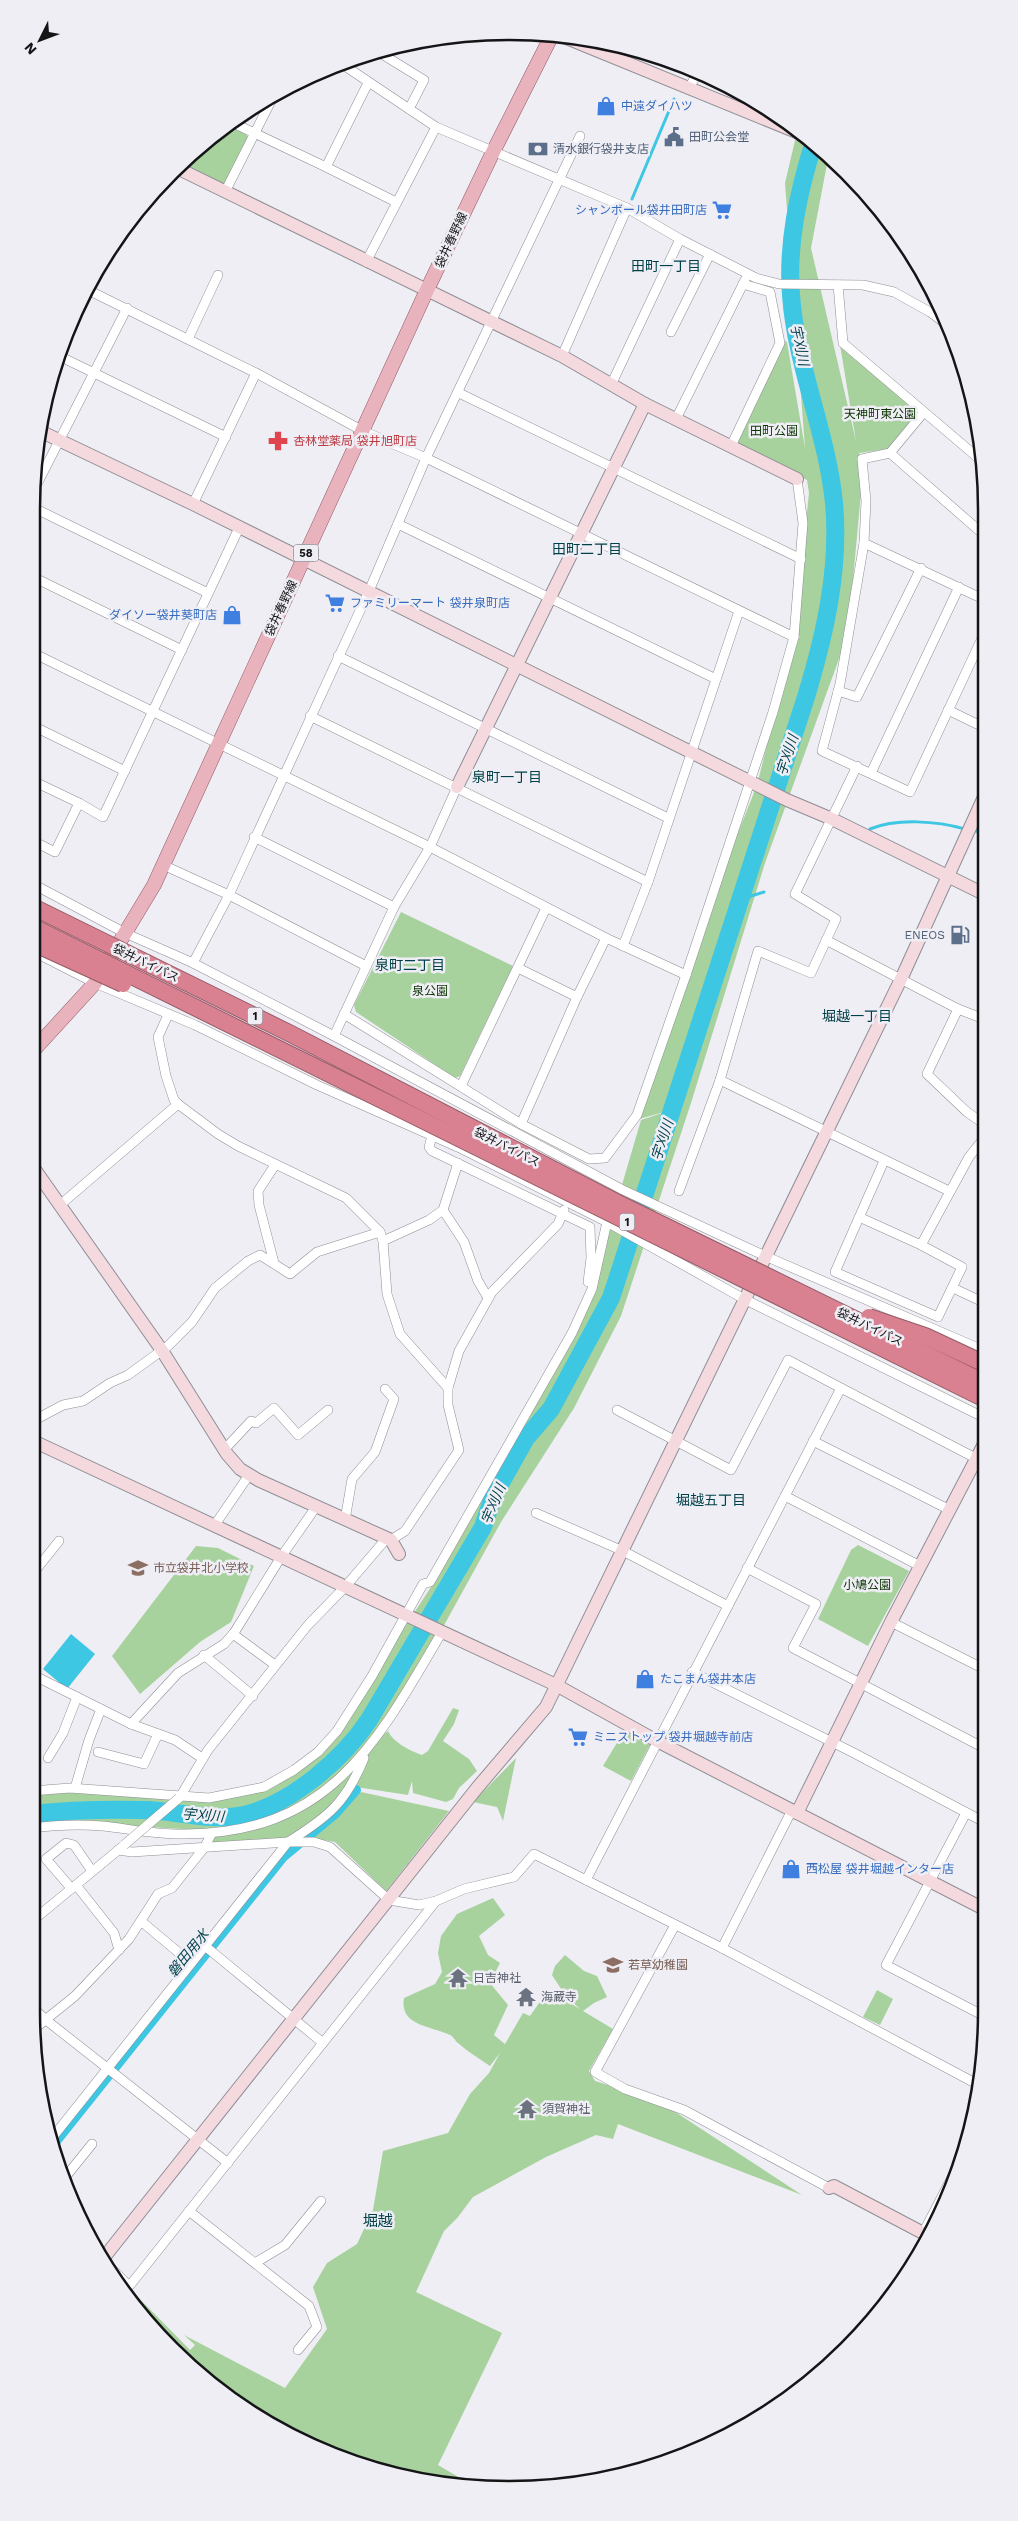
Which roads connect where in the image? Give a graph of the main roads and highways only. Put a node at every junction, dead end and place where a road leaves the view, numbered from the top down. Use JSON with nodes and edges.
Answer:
{"nodes":[{"id":1,"x":548,"y":42,"type":"edge"},
{"id":2,"x":40,"y":902,"type":"edge"},
{"id":3,"x":40,"y":910,"type":"edge"},
{"id":4,"x":40,"y":931,"type":"edge"},
{"id":5,"x":40,"y":946,"type":"edge"},
{"id":6,"x":228,"y":1025,"type":"junction"},
{"id":7,"x":291,"y":1034,"type":"junction"},
{"id":8,"x":40,"y":1043,"type":"edge"},
{"id":9,"x":735,"y":1269,"type":"junction"},
{"id":10,"x":978,"y":1361,"type":"edge"},
{"id":11,"x":978,"y":1380,"type":"edge"},
{"id":12,"x":978,"y":1395,"type":"edge"},
{"id":13,"x":978,"y":1406,"type":"edge"}],
"edges":[{"from":1,"to":8,"type":"main road","name":"袋井春野線","number":"58"},
{"from":2,"to":7,"type":"highway","bridge":true},
{"from":3,"to":7,"type":"highway","name":"袋井バイパス","number":"1","bridge":true},
{"from":4,"to":6,"type":"highway","name":"袋井バイパス","number":"1","bridge":true},
{"from":5,"to":6,"type":"highway","bridge":true},
{"from":6,"to":9,"type":"highway","name":"袋井バイパス","number":"1","bridge":true},
{"from":7,"to":9,"type":"highway","name":"袋井バイパス","number":"1","bridge":true},
{"from":9,"to":10,"type":"highway","bridge":true},
{"from":9,"to":11,"type":"highway","name":"袋井バイパス","number":"1","bridge":true},
{"from":9,"to":12,"type":"highway","name":"袋井バイパス","number":"1","bridge":true},
{"from":9,"to":13,"type":"highway","bridge":true}]}
